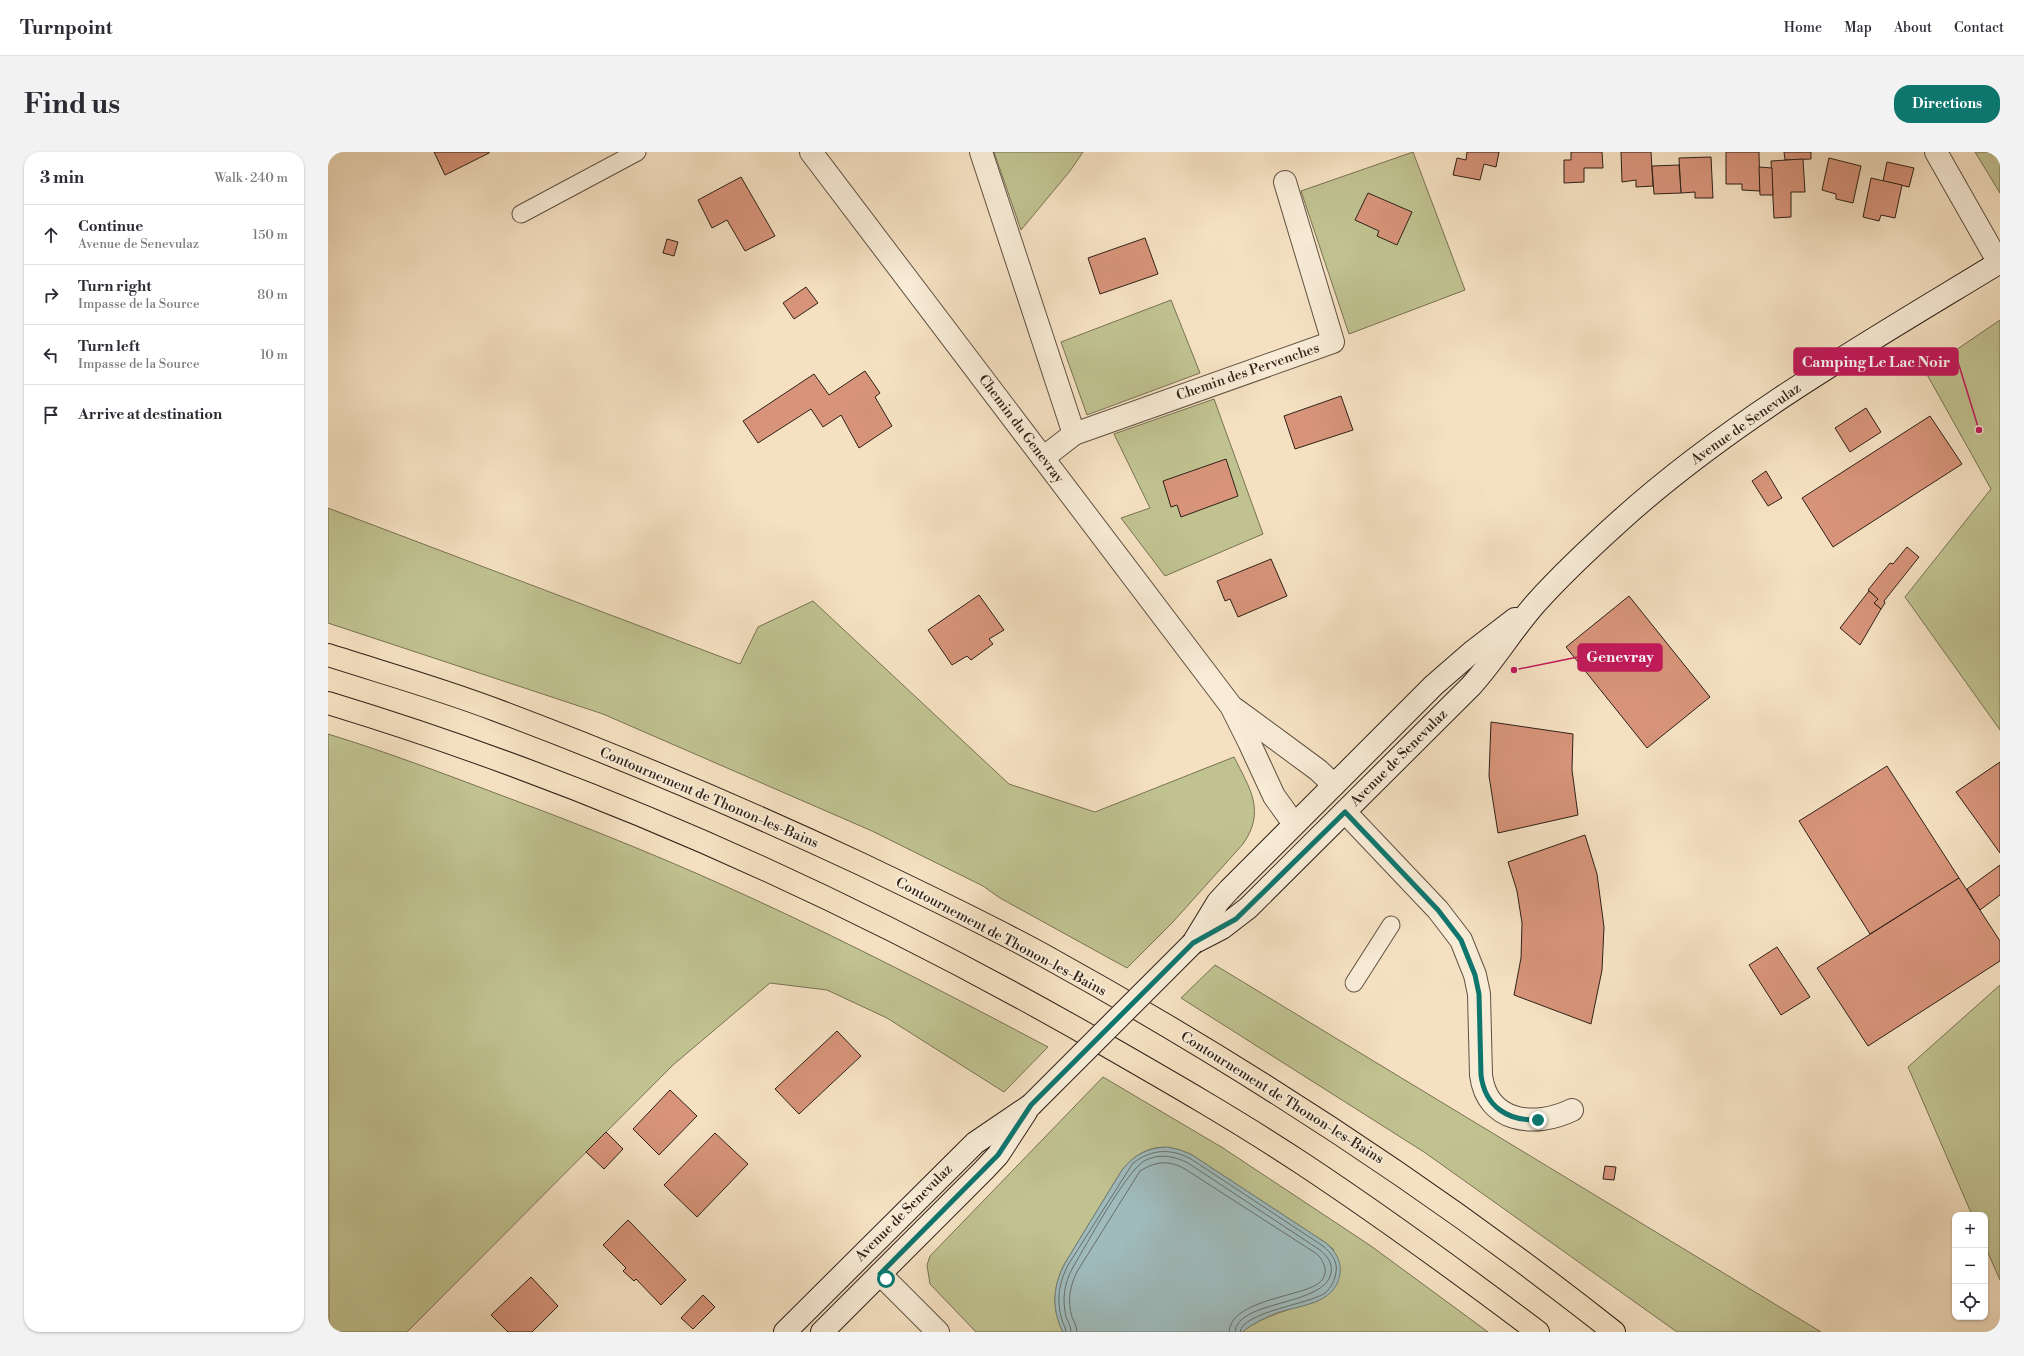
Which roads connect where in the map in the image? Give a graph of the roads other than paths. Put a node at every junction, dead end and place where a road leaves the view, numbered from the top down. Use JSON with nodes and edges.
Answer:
{"nodes":[{"id":1,"x":637,"y":152,"type":"edge"},
{"id":2,"x":811,"y":152,"type":"edge"},
{"id":3,"x":981,"y":152,"type":"edge"},
{"id":4,"x":1936,"y":152,"type":"edge"},
{"id":5,"x":1285,"y":182,"type":"dead end"},
{"id":6,"x":521,"y":214,"type":"dead end"},
{"id":7,"x":2000,"y":262,"type":"edge"},
{"id":8,"x":1074,"y":434,"type":"junction"},
{"id":9,"x":1044,"y":458,"type":"junction"},
{"id":10,"x":1536,"y":604,"type":"junction"},
{"id":11,"x":328,"y":655,"type":"edge"},
{"id":12,"x":328,"y":703,"type":"edge"},
{"id":13,"x":1231,"y":706,"type":"junction"},
{"id":14,"x":1334,"y":785,"type":"junction"},
{"id":15,"x":1345,"y":812,"type":"junction"},
{"id":16,"x":1294,"y":824,"type":"junction"},
{"id":17,"x":1313,"y":843,"type":"junction"},
{"id":18,"x":1391,"y":925,"type":"dead end"},
{"id":19,"x":1193,"y":943,"type":"junction"},
{"id":20,"x":1354,"y":983,"type":"dead end"},
{"id":21,"x":1031,"y":1105,"type":"junction"},
{"id":22,"x":1572,"y":1110,"type":"dead end"},
{"id":23,"x":861,"y":1255,"type":"junction"},
{"id":24,"x":880,"y":1274,"type":"junction"},
{"id":25,"x":785,"y":1332,"type":"edge"},
{"id":26,"x":822,"y":1332,"type":"edge"},
{"id":27,"x":938,"y":1332,"type":"edge"},
{"id":28,"x":1538,"y":1332,"type":"edge"},
{"id":29,"x":1614,"y":1332,"type":"edge"}],
"edges":[{"from":1,"to":6,"type":"lane"},
{"from":2,"to":9,"type":"main road","name":"Chemin du Genevray"},
{"from":3,"to":8,"type":"main road"},
{"from":4,"to":7,"type":"main road"},
{"from":5,"to":8,"type":"main road","name":"Chemin des Pervenches"},
{"from":7,"to":10,"type":"main road","name":"Avenue de Senevulaz"},
{"from":8,"to":9,"type":"main road","name":"Chemin des Pervenches"},
{"from":9,"to":13,"type":"main road","name":"Chemin du Genevray"},
{"from":10,"to":14,"type":"main road","name":"Avenue de Senevulaz"},
{"from":10,"to":15,"type":"main road","name":"Avenue de Senevulaz"},
{"from":11,"to":29,"type":"highway","name":"Contournement de Thonon-les-Bains"},
{"from":12,"to":28,"type":"highway"},
{"from":13,"to":14,"type":"main road","name":"Chemin du Genevray"},
{"from":13,"to":16,"type":"main road","name":"Chemin du Genevray"},
{"from":14,"to":15,"type":"main road"},
{"from":14,"to":16,"type":"main road","name":"Avenue de Senevulaz"},
{"from":15,"to":17,"type":"main road","name":"Avenue de Senevulaz"},
{"from":15,"to":22,"type":"main road"},
{"from":16,"to":17,"type":"main road","name":"Chemin du Genevray"},
{"from":16,"to":19,"type":"main road","name":"Avenue de Senevulaz"},
{"from":17,"to":19,"type":"main road","name":"Avenue de Senevulaz"},
{"from":18,"to":20,"type":"lane"},
{"from":19,"to":21,"type":"main road","name":"Avenue de Senevulaz","bridge":true},
{"from":21,"to":23,"type":"main road","name":"Avenue de Senevulaz"},
{"from":21,"to":24,"type":"main road","name":"Avenue de Senevulaz"},
{"from":23,"to":24,"type":"main road"},
{"from":23,"to":25,"type":"main road","name":"Avenue de Senevulaz"},
{"from":24,"to":26,"type":"main road","name":"Avenue de Senevulaz"},
{"from":24,"to":27,"type":"main road"}]}
